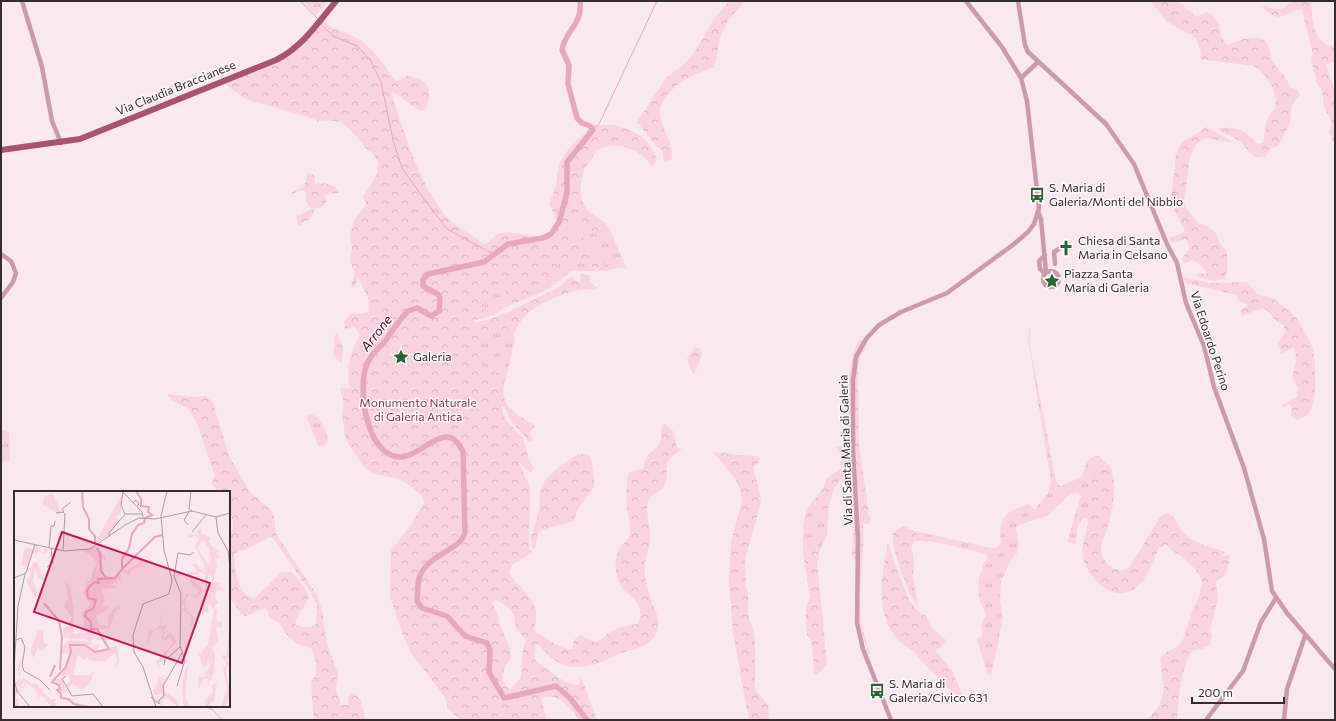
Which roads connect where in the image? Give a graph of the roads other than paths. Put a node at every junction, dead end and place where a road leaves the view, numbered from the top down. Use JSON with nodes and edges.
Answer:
{"nodes":[{"id":1,"x":22,"y":1,"type":"edge"},
{"id":2,"x":336,"y":1,"type":"edge"},
{"id":3,"x":966,"y":1,"type":"edge"},
{"id":4,"x":1018,"y":1,"type":"edge"},
{"id":5,"x":1038,"y":62,"type":"junction"},
{"id":6,"x":1021,"y":78,"type":"junction"},
{"id":7,"x":61,"y":143,"type":"junction"},
{"id":8,"x":1,"y":150,"type":"edge"},
{"id":9,"x":1038,"y":212,"type":"junction"},
{"id":10,"x":1059,"y":249,"type":"dead end"},
{"id":11,"x":1,"y":254,"type":"edge"},
{"id":12,"x":1055,"y":267,"type":"junction"},
{"id":13,"x":1045,"y":272,"type":"junction"},
{"id":14,"x":1,"y":298,"type":"edge"},
{"id":15,"x":1276,"y":598,"type":"junction"},
{"id":16,"x":1305,"y":636,"type":"junction"},
{"id":17,"x":1335,"y":669,"type":"edge"},
{"id":18,"x":891,"y":720,"type":"edge"},
{"id":19,"x":1206,"y":720,"type":"edge"},
{"id":20,"x":1284,"y":720,"type":"edge"}],
"edges":[{"from":1,"to":7,"type":"street"},
{"from":2,"to":7,"type":"main road","name":"Via Claudia Braccianese"},
{"from":3,"to":6,"type":"street","name":"Via di Santa Maria di Galeria"},
{"from":4,"to":5,"type":"street","name":"Via Edoardo Perino"},
{"from":5,"to":6,"type":"street"},
{"from":5,"to":15,"type":"street","name":"Via Edoardo Perino"},
{"from":6,"to":9,"type":"street","name":"Via di Santa Maria di Galeria"},
{"from":7,"to":8,"type":"main road","name":"Via Claudia Braccianese"},
{"from":9,"to":13,"type":"street"},
{"from":9,"to":18,"type":"street","name":"Via di Santa Maria di Galeria"},
{"from":10,"to":12,"type":"street"},
{"from":11,"to":14,"type":"street"},
{"from":12,"to":13,"type":"street"},
{"from":12,"to":13,"type":"street"},
{"from":15,"to":16,"type":"street","name":"Via Edoardo Perino"},
{"from":15,"to":19,"type":"street"},
{"from":16,"to":17,"type":"street","name":"Via Edoardo Perino"},
{"from":16,"to":20,"type":"street"}]}
